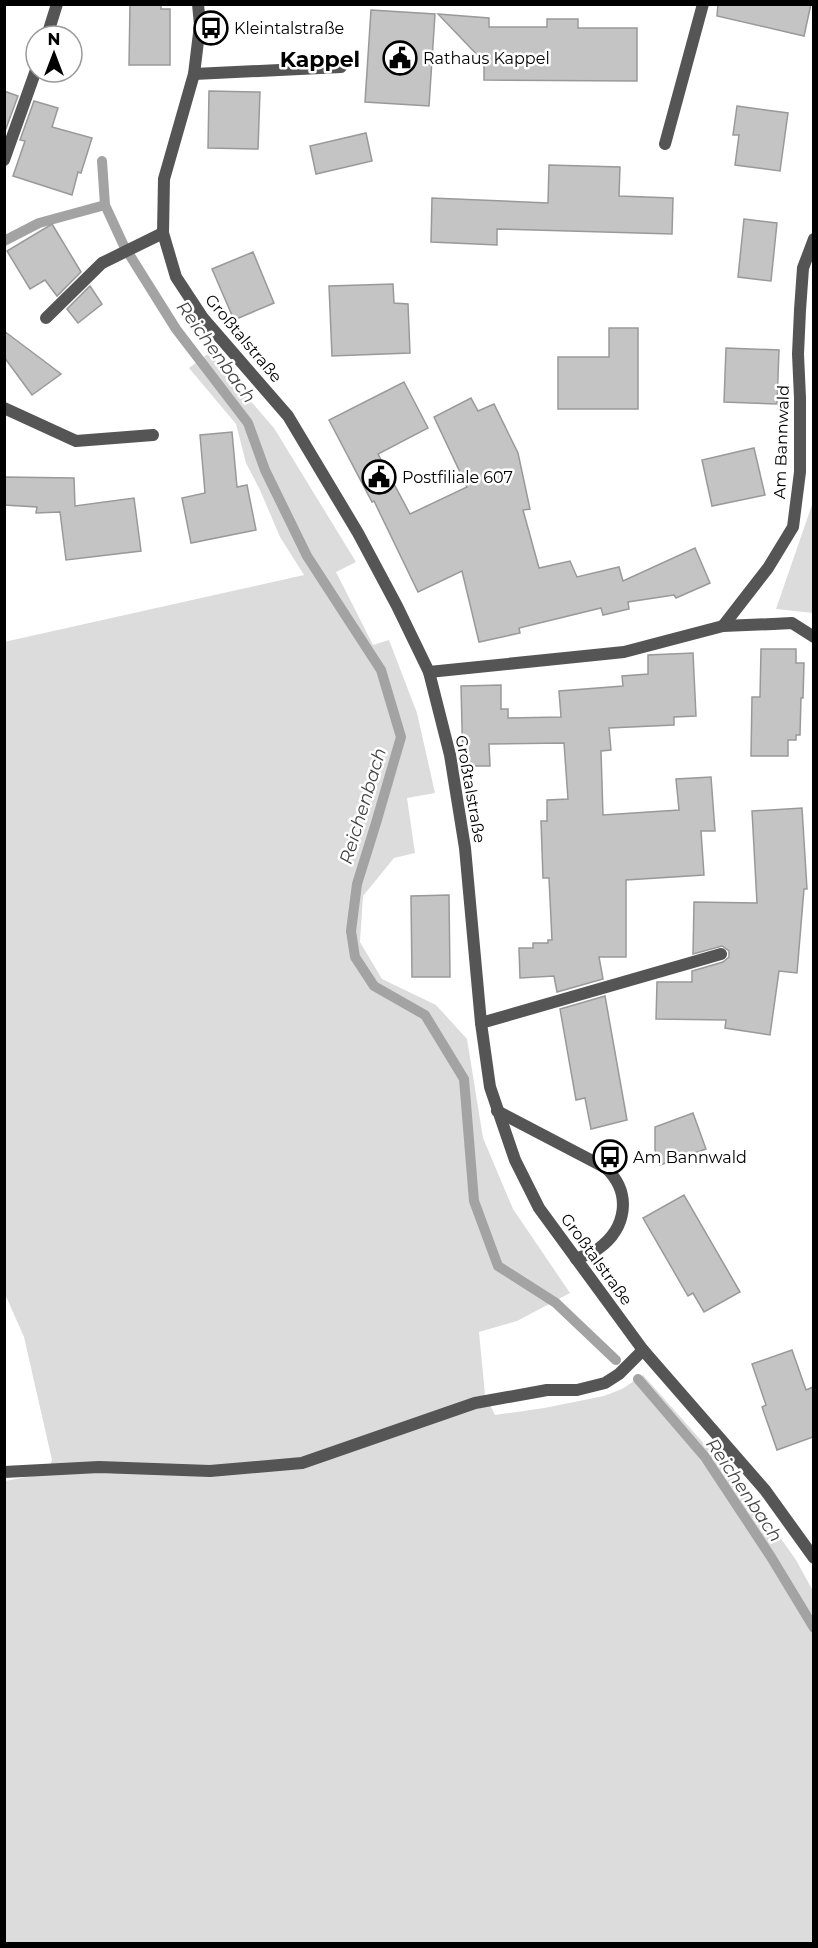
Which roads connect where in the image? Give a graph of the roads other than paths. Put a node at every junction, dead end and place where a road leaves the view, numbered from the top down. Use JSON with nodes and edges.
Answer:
{"nodes":[{"id":1,"x":57,"y":4,"type":"edge"},
{"id":2,"x":198,"y":4,"type":"edge"},
{"id":3,"x":703,"y":4,"type":"edge"},
{"id":4,"x":51,"y":24,"type":"edge"},
{"id":5,"x":341,"y":67,"type":"dead end"},
{"id":6,"x":194,"y":74,"type":"junction"},
{"id":7,"x":31,"y":84,"type":"edge"},
{"id":8,"x":665,"y":144,"type":"dead end"},
{"id":9,"x":4,"y":159,"type":"edge"},
{"id":10,"x":163,"y":233,"type":"junction"},
{"id":11,"x":813,"y":238,"type":"edge"},
{"id":12,"x":46,"y":318,"type":"dead end"},
{"id":13,"x":4,"y":408,"type":"edge"},
{"id":14,"x":153,"y":435,"type":"dead end"},
{"id":15,"x":723,"y":626,"type":"junction"},
{"id":16,"x":813,"y":637,"type":"edge"},
{"id":17,"x":429,"y":672,"type":"junction"},
{"id":18,"x":721,"y":954,"type":"dead end"},
{"id":19,"x":481,"y":1023,"type":"junction"},
{"id":20,"x":497,"y":1111,"type":"junction"},
{"id":21,"x":576,"y":1259,"type":"junction"},
{"id":22,"x":644,"y":1350,"type":"junction"},
{"id":23,"x":4,"y":1473,"type":"edge"},
{"id":24,"x":813,"y":1558,"type":"edge"}],
"edges":[{"from":1,"to":4,"type":"street"},
{"from":2,"to":6,"type":"street","name":"Großtalstraße"},
{"from":3,"to":8,"type":"street"},
{"from":5,"to":6,"type":"street"},
{"from":6,"to":10,"type":"street","name":"Großtalstraße"},
{"from":7,"to":9,"type":"street"},
{"from":10,"to":12,"type":"street"},
{"from":10,"to":17,"type":"street","name":"Großtalstraße"},
{"from":11,"to":15,"type":"street","name":"Am Bannwald"},
{"from":13,"to":14,"type":"street"},
{"from":15,"to":16,"type":"street"},
{"from":15,"to":17,"type":"street"},
{"from":17,"to":19,"type":"street","name":"Großtalstraße"},
{"from":18,"to":19,"type":"street"},
{"from":19,"to":20,"type":"street","name":"Großtalstraße"},
{"from":20,"to":21,"type":"street","name":"Großtalstraße"},
{"from":20,"to":21,"type":"street"},
{"from":21,"to":22,"type":"street","name":"Großtalstraße"},
{"from":22,"to":23,"type":"street"},
{"from":22,"to":24,"type":"street","name":"Großtalstraße"}]}
